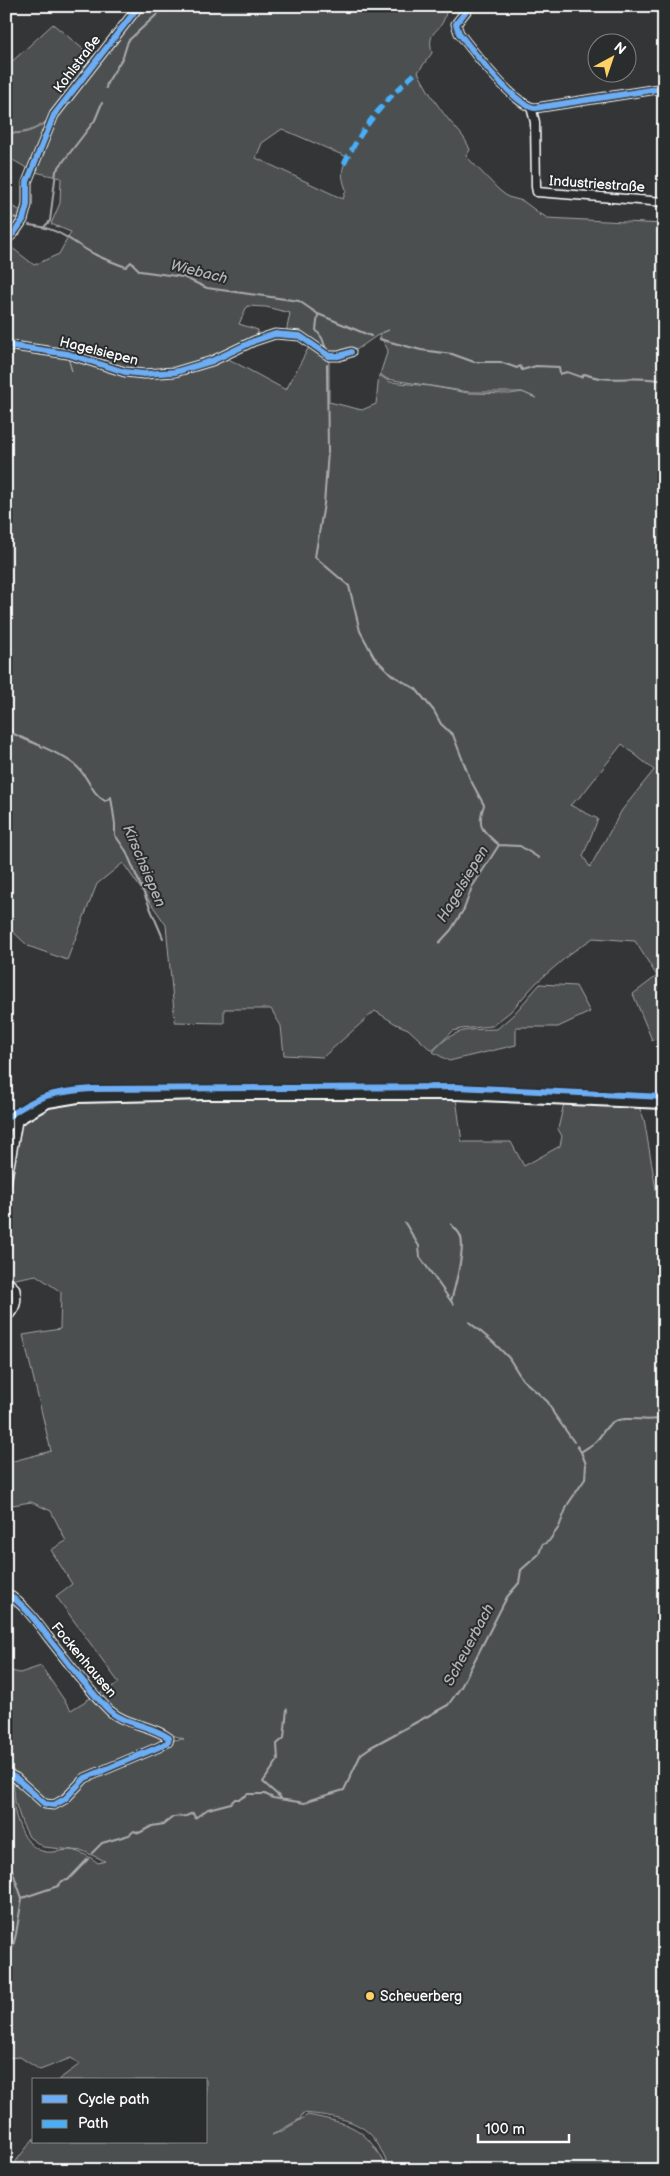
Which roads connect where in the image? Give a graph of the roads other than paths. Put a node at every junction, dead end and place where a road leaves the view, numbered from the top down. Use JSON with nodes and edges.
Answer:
{"nodes":[{"id":1,"x":139,"y":6,"type":"edge"},
{"id":2,"x":470,"y":6,"type":"edge"},
{"id":3,"x":664,"y":88,"type":"edge"},
{"id":4,"x":531,"y":107,"type":"junction"},
{"id":5,"x":664,"y":202,"type":"edge"},
{"id":6,"x":6,"y":240,"type":"edge"},
{"id":7,"x":6,"y":345,"type":"edge"},
{"id":8,"x":351,"y":352,"type":"dead end"},
{"id":9,"x":664,"y":1102,"type":"edge"},
{"id":10,"x":18,"y":1118,"type":"junction"},
{"id":11,"x":6,"y":1126,"type":"edge"},
{"id":12,"x":6,"y":1186,"type":"edge"},
{"id":13,"x":6,"y":1280,"type":"edge"},
{"id":14,"x":6,"y":1318,"type":"edge"},
{"id":15,"x":6,"y":1593,"type":"edge"},
{"id":16,"x":8,"y":1774,"type":"edge"}],
"edges":[{"from":1,"to":6,"type":"street","name":"Kohlstraße"},
{"from":2,"to":4,"type":"street"},
{"from":3,"to":4,"type":"street"},
{"from":4,"to":5,"type":"street","name":"Industriestraße"},
{"from":7,"to":8,"type":"street","name":"Hagelsiepen"},
{"from":9,"to":10,"type":"main road"},
{"from":10,"to":11,"type":"main road"},
{"from":10,"to":12,"type":"street"},
{"from":13,"to":14,"type":"street"},
{"from":15,"to":16,"type":"street","name":"Fockenhausen"}]}
